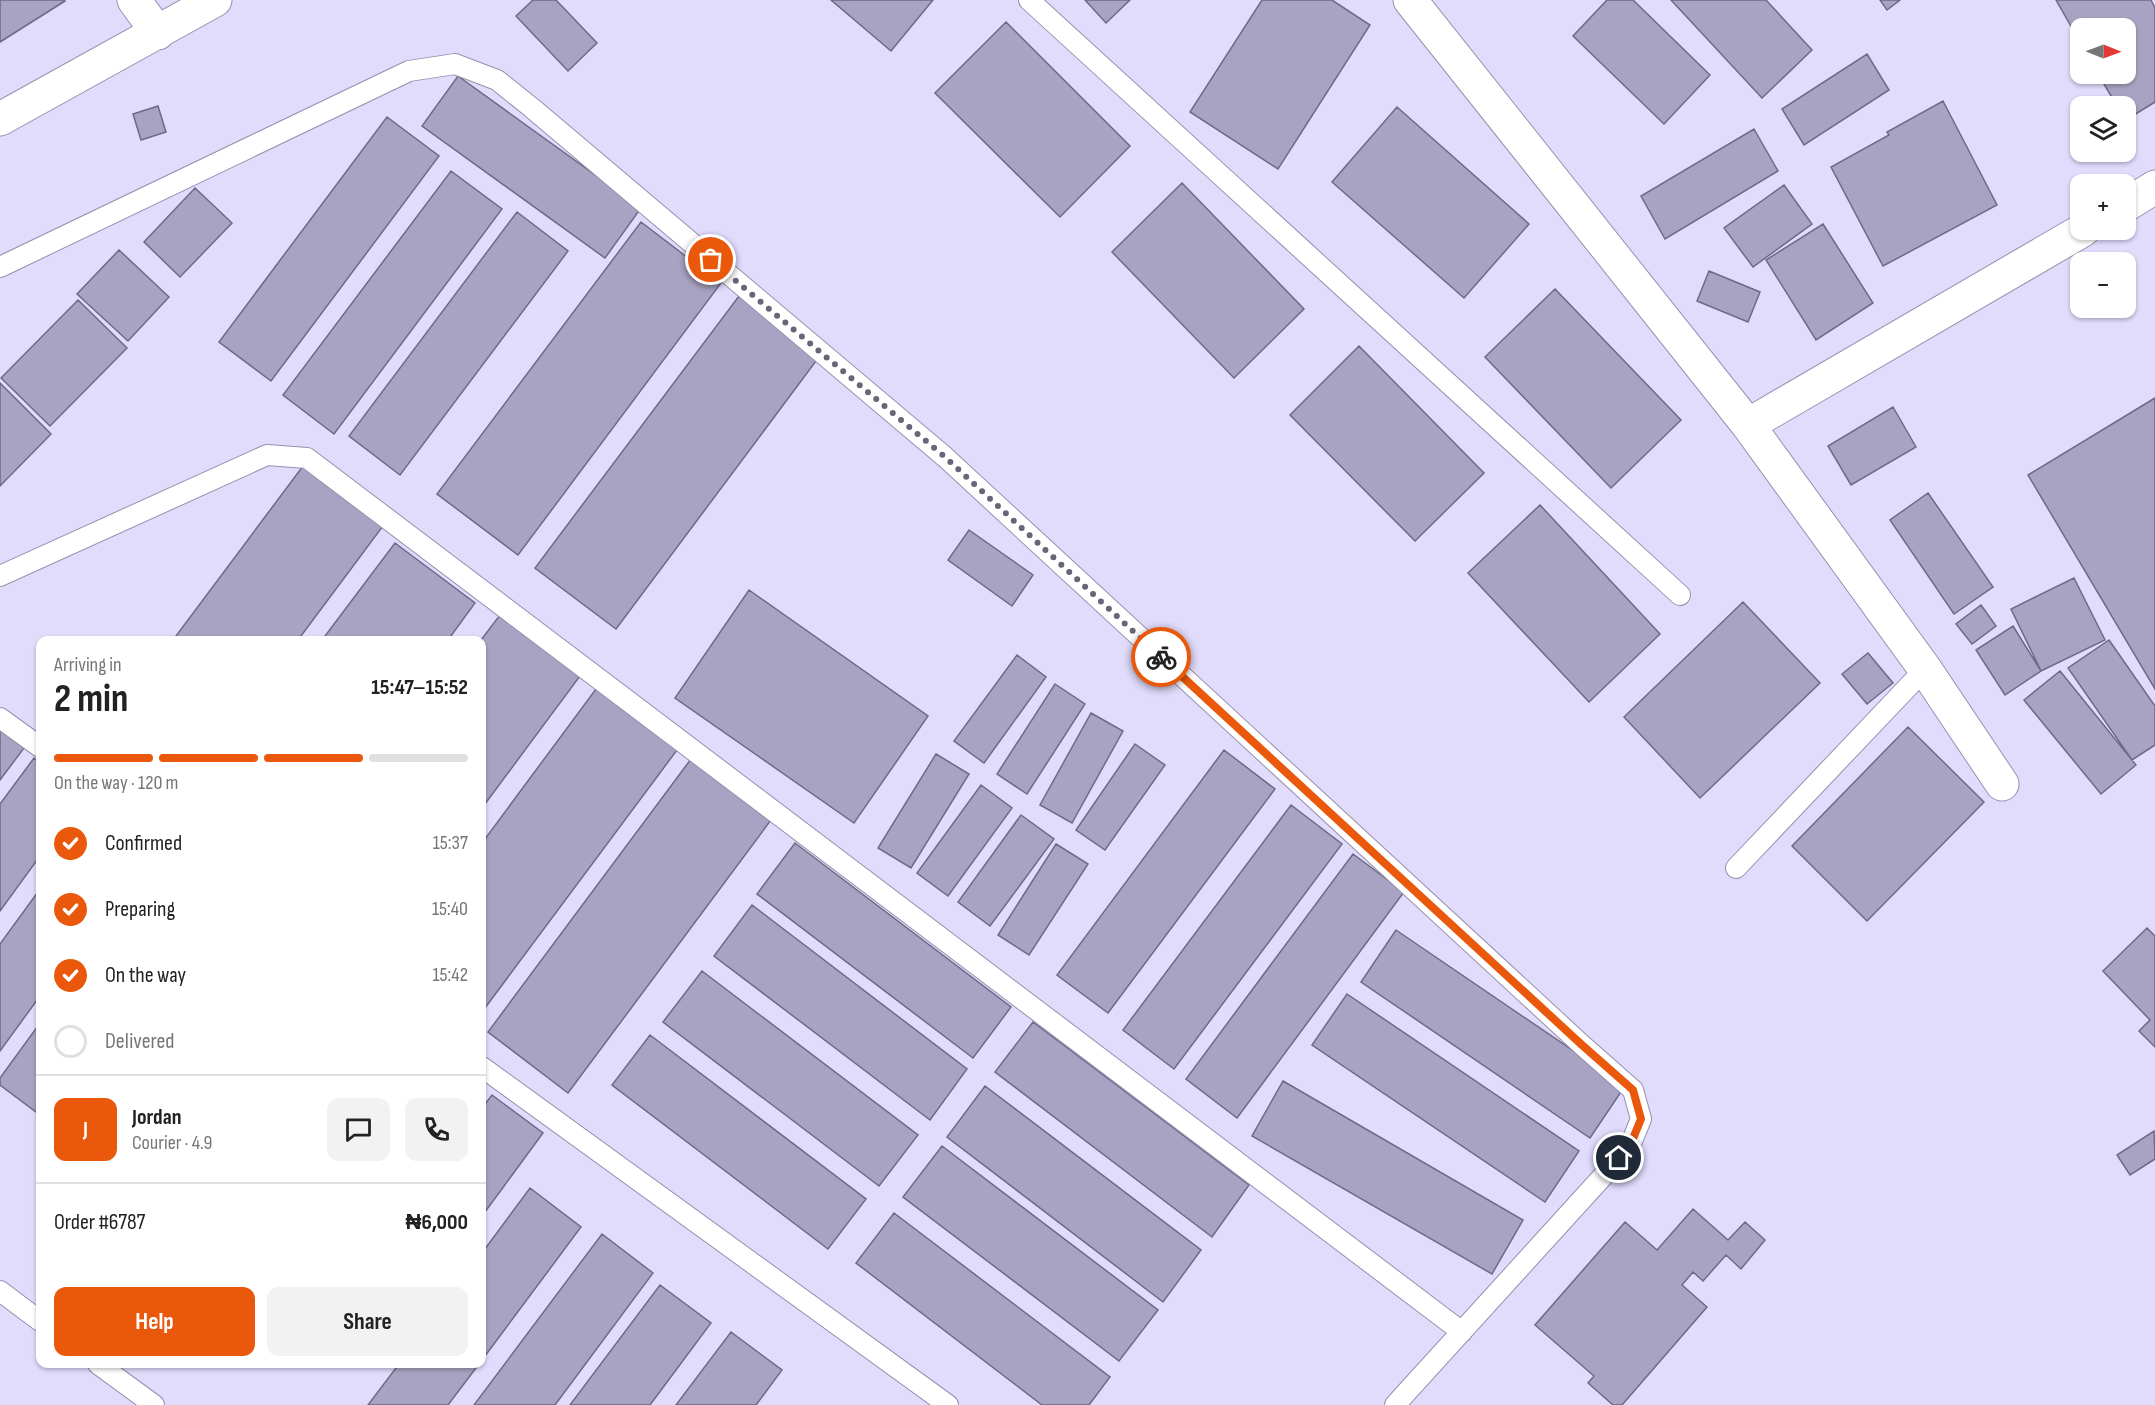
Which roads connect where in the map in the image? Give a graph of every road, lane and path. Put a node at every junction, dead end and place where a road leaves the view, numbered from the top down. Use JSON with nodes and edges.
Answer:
{"nodes":[{"id":1,"x":134,"y":0,"type":"edge"},
{"id":2,"x":215,"y":0,"type":"edge"},
{"id":3,"x":1029,"y":0,"type":"edge"},
{"id":4,"x":1423,"y":4,"type":"edge"},
{"id":5,"x":158,"y":33,"type":"junction"},
{"id":6,"x":0,"y":118,"type":"edge"},
{"id":7,"x":2155,"y":187,"type":"edge"},
{"id":8,"x":2136,"y":199,"type":"edge"},
{"id":9,"x":2070,"y":238,"type":"edge"},
{"id":10,"x":0,"y":267,"type":"edge"},
{"id":11,"x":1748,"y":425,"type":"junction"},
{"id":12,"x":0,"y":576,"type":"edge"},
{"id":13,"x":1680,"y":595,"type":"dead end"},
{"id":14,"x":1925,"y":669,"type":"junction"},
{"id":15,"x":0,"y":718,"type":"edge"},
{"id":16,"x":36,"y":744,"type":"edge"},
{"id":17,"x":2002,"y":784,"type":"dead end"},
{"id":18,"x":1736,"y":868,"type":"dead end"},
{"id":19,"x":486,"y":1070,"type":"edge"},
{"id":20,"x":0,"y":1291,"type":"edge"},
{"id":21,"x":36,"y":1318,"type":"edge"},
{"id":22,"x":1462,"y":1332,"type":"junction"},
{"id":23,"x":103,"y":1368,"type":"edge"},
{"id":24,"x":154,"y":1405,"type":"edge"},
{"id":25,"x":948,"y":1405,"type":"edge"},
{"id":26,"x":1395,"y":1405,"type":"edge"}],
"edges":[{"from":1,"to":5,"type":"street"},
{"from":2,"to":5,"type":"street"},
{"from":3,"to":13,"type":"lane"},
{"from":4,"to":11,"type":"street"},
{"from":5,"to":6,"type":"street"},
{"from":7,"to":8,"type":"street"},
{"from":9,"to":11,"type":"street"},
{"from":10,"to":22,"type":"lane"},
{"from":11,"to":14,"type":"street"},
{"from":12,"to":22,"type":"lane"},
{"from":14,"to":17,"type":"street"},
{"from":14,"to":18,"type":"lane"},
{"from":15,"to":16,"type":"lane"},
{"from":19,"to":25,"type":"lane"},
{"from":20,"to":21,"type":"lane"},
{"from":22,"to":26,"type":"lane"},
{"from":23,"to":24,"type":"lane"}]}
